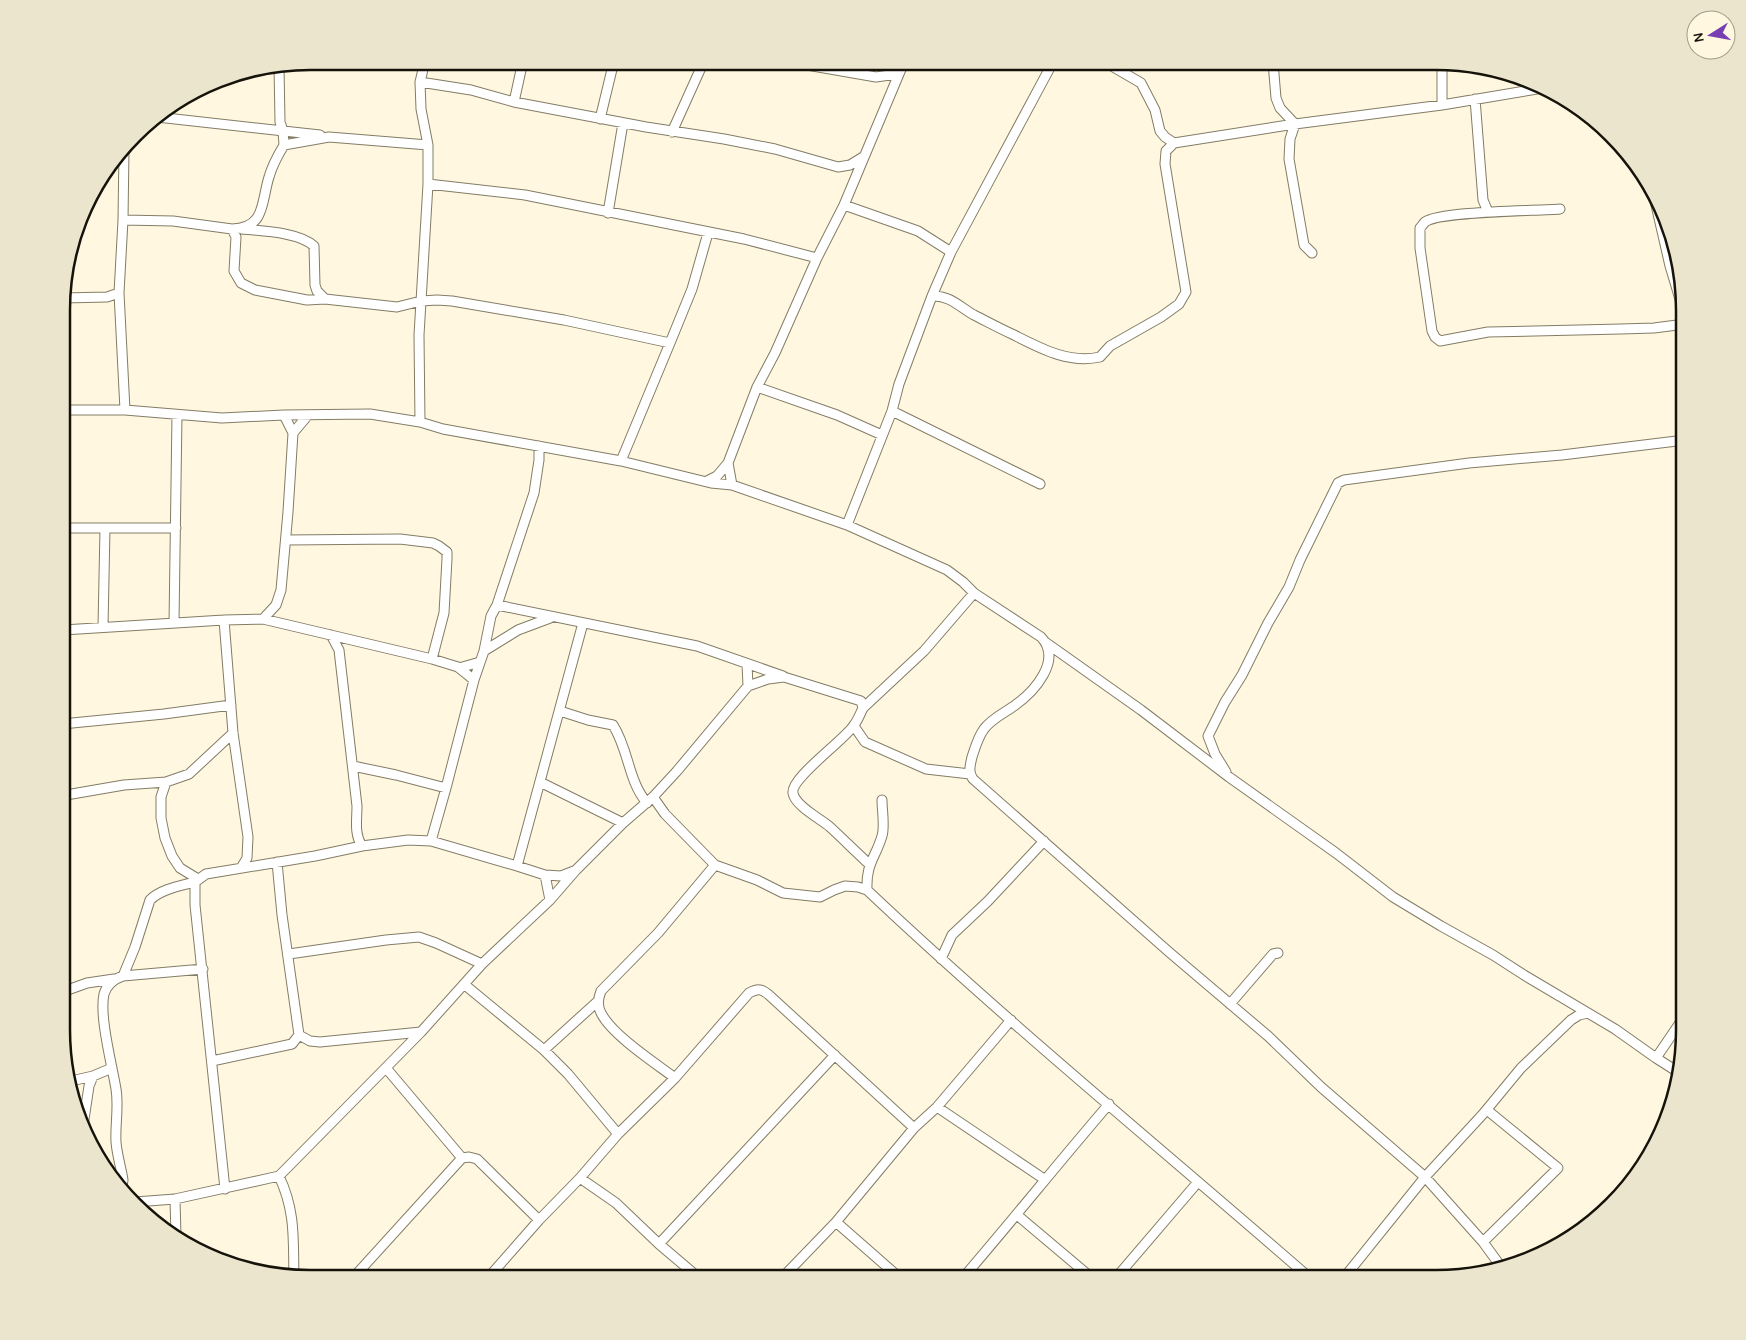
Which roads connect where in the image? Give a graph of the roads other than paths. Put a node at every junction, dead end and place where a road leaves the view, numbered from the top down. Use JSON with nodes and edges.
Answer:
{"nodes":[{"id":1,"x":423,"y":70,"type":"edge"},
{"id":2,"x":521,"y":70,"type":"edge"},
{"id":3,"x":612,"y":70,"type":"edge"},
{"id":4,"x":700,"y":70,"type":"edge"},
{"id":5,"x":833,"y":70,"type":"edge"},
{"id":6,"x":899,"y":70,"type":"edge"},
{"id":7,"x":1049,"y":70,"type":"edge"},
{"id":8,"x":1119,"y":70,"type":"edge"},
{"id":9,"x":1274,"y":70,"type":"edge"},
{"id":10,"x":1442,"y":70,"type":"edge"},
{"id":11,"x":279,"y":72,"type":"edge"},
{"id":12,"x":897,"y":74,"type":"junction"},
{"id":13,"x":420,"y":82,"type":"junction"},
{"id":14,"x":1532,"y":90,"type":"edge"},
{"id":15,"x":1474,"y":99,"type":"junction"},
{"id":16,"x":514,"y":102,"type":"junction"},
{"id":17,"x":1442,"y":105,"type":"junction"},
{"id":18,"x":167,"y":118,"type":"edge"},
{"id":19,"x":600,"y":119,"type":"junction"},
{"id":20,"x":623,"y":123,"type":"junction"},
{"id":21,"x":1296,"y":124,"type":"junction"},
{"id":22,"x":283,"y":131,"type":"junction"},
{"id":23,"x":672,"y":132,"type":"junction"},
{"id":24,"x":329,"y":137,"type":"junction"},
{"id":25,"x":1174,"y":143,"type":"junction"},
{"id":26,"x":284,"y":145,"type":"junction"},
{"id":27,"x":428,"y":145,"type":"junction"},
{"id":28,"x":863,"y":157,"type":"junction"},
{"id":29,"x":124,"y":159,"type":"edge"},
{"id":30,"x":428,"y":184,"type":"junction"},
{"id":31,"x":844,"y":205,"type":"junction"},
{"id":32,"x":1560,"y":210,"type":"dead end"},
{"id":33,"x":1488,"y":212,"type":"junction"},
{"id":34,"x":608,"y":213,"type":"junction"},
{"id":35,"x":123,"y":220,"type":"junction"},
{"id":36,"x":1661,"y":227,"type":"edge"},
{"id":37,"x":242,"y":228,"type":"junction"},
{"id":38,"x":232,"y":229,"type":"junction"},
{"id":39,"x":708,"y":233,"type":"junction"},
{"id":40,"x":951,"y":252,"type":"junction"},
{"id":41,"x":1312,"y":253,"type":"dead end"},
{"id":42,"x":817,"y":258,"type":"junction"},
{"id":43,"x":1670,"y":266,"type":"joint"},
{"id":44,"x":1674,"y":279,"type":"edge"},
{"id":45,"x":119,"y":293,"type":"junction"},
{"id":46,"x":932,"y":296,"type":"junction"},
{"id":47,"x":71,"y":298,"type":"edge"},
{"id":48,"x":325,"y":299,"type":"junction"},
{"id":49,"x":421,"y":301,"type":"junction"},
{"id":50,"x":1676,"y":325,"type":"edge"},
{"id":51,"x":670,"y":343,"type":"junction"},
{"id":52,"x":757,"y":387,"type":"junction"},
{"id":53,"x":70,"y":410,"type":"edge"},
{"id":54,"x":125,"y":410,"type":"junction"},
{"id":55,"x":892,"y":411,"type":"junction"},
{"id":56,"x":177,"y":415,"type":"junction"},
{"id":57,"x":284,"y":415,"type":"junction"},
{"id":58,"x":308,"y":415,"type":"junction"},
{"id":59,"x":420,"y":422,"type":"junction"},
{"id":60,"x":293,"y":433,"type":"junction"},
{"id":61,"x":882,"y":435,"type":"junction"},
{"id":62,"x":1676,"y":441,"type":"edge"},
{"id":63,"x":539,"y":446,"type":"junction"},
{"id":64,"x":621,"y":461,"type":"junction"},
{"id":65,"x":728,"y":463,"type":"junction"},
{"id":66,"x":707,"y":481,"type":"junction"},
{"id":67,"x":1040,"y":484,"type":"dead end"},
{"id":68,"x":732,"y":485,"type":"junction"},
{"id":69,"x":847,"y":525,"type":"junction"},
{"id":70,"x":70,"y":528,"type":"edge"},
{"id":71,"x":105,"y":528,"type":"junction"},
{"id":72,"x":176,"y":528,"type":"junction"},
{"id":73,"x":286,"y":540,"type":"junction"},
{"id":74,"x":974,"y":593,"type":"junction"},
{"id":75,"x":497,"y":605,"type":"junction"},
{"id":76,"x":551,"y":618,"type":"junction"},
{"id":77,"x":264,"y":619,"type":"junction"},
{"id":78,"x":224,"y":620,"type":"junction"},
{"id":79,"x":174,"y":623,"type":"junction"},
{"id":80,"x":583,"y":623,"type":"junction"},
{"id":81,"x":103,"y":627,"type":"junction"},
{"id":82,"x":70,"y":629,"type":"edge"},
{"id":83,"x":331,"y":634,"type":"junction"},
{"id":84,"x":351,"y":639,"type":"junction"},
{"id":85,"x":1045,"y":642,"type":"junction"},
{"id":86,"x":339,"y":650,"type":"junction"},
{"id":87,"x":484,"y":652,"type":"junction"},
{"id":88,"x":432,"y":659,"type":"junction"},
{"id":89,"x":480,"y":662,"type":"junction"},
{"id":90,"x":748,"y":664,"type":"junction"},
{"id":91,"x":459,"y":668,"type":"junction"},
{"id":92,"x":784,"y":677,"type":"junction"},
{"id":93,"x":474,"y":680,"type":"junction"},
{"id":94,"x":748,"y":686,"type":"junction"},
{"id":95,"x":231,"y":705,"type":"junction"},
{"id":96,"x":863,"y":708,"type":"junction"},
{"id":97,"x":560,"y":711,"type":"junction"},
{"id":98,"x":70,"y":723,"type":"edge"},
{"id":99,"x":854,"y":726,"type":"junction"},
{"id":100,"x":233,"y":733,"type":"junction"},
{"id":101,"x":353,"y":766,"type":"junction"},
{"id":102,"x":970,"y":774,"type":"junction"},
{"id":103,"x":1230,"y":777,"type":"junction"},
{"id":104,"x":166,"y":782,"type":"junction"},
{"id":105,"x":540,"y":782,"type":"junction"},
{"id":106,"x":446,"y":788,"type":"junction"},
{"id":107,"x":70,"y":794,"type":"edge"},
{"id":108,"x":650,"y":800,"type":"junction"},
{"id":109,"x":882,"y":800,"type":"dead end"},
{"id":110,"x":623,"y":823,"type":"junction"},
{"id":111,"x":430,"y":841,"type":"junction"},
{"id":112,"x":1044,"y":841,"type":"junction"},
{"id":113,"x":362,"y":846,"type":"junction"},
{"id":114,"x":277,"y":862,"type":"junction"},
{"id":115,"x":869,"y":864,"type":"junction"},
{"id":116,"x":715,"y":865,"type":"junction"},
{"id":117,"x":517,"y":866,"type":"junction"},
{"id":118,"x":241,"y":868,"type":"junction"},
{"id":119,"x":576,"y":870,"type":"junction"},
{"id":120,"x":544,"y":876,"type":"junction"},
{"id":121,"x":197,"y":881,"type":"junction"},
{"id":122,"x":867,"y":890,"type":"junction"},
{"id":123,"x":550,"y":900,"type":"junction"},
{"id":124,"x":1278,"y":952,"type":"dead end"},
{"id":125,"x":289,"y":954,"type":"junction"},
{"id":126,"x":941,"y":959,"type":"junction"},
{"id":127,"x":482,"y":964,"type":"junction"},
{"id":128,"x":203,"y":969,"type":"junction"},
{"id":129,"x":119,"y":978,"type":"junction"},
{"id":130,"x":96,"y":982,"type":"junction"},
{"id":131,"x":464,"y":985,"type":"junction"},
{"id":132,"x":70,"y":989,"type":"edge"},
{"id":133,"x":105,"y":992,"type":"junction"},
{"id":134,"x":598,"y":1001,"type":"junction"},
{"id":135,"x":1230,"y":1004,"type":"junction"},
{"id":136,"x":1588,"y":1013,"type":"junction"},
{"id":137,"x":1011,"y":1020,"type":"junction"},
{"id":138,"x":1676,"y":1029,"type":"edge"},
{"id":139,"x":421,"y":1032,"type":"junction"},
{"id":140,"x":299,"y":1035,"type":"junction"},
{"id":141,"x":544,"y":1050,"type":"junction"},
{"id":142,"x":835,"y":1055,"type":"junction"},
{"id":143,"x":1656,"y":1058,"type":"junction"},
{"id":144,"x":212,"y":1061,"type":"junction"},
{"id":145,"x":112,"y":1068,"type":"junction"},
{"id":146,"x":386,"y":1068,"type":"junction"},
{"id":147,"x":1673,"y":1069,"type":"edge"},
{"id":148,"x":93,"y":1076,"type":"junction"},
{"id":149,"x":675,"y":1078,"type":"junction"},
{"id":150,"x":76,"y":1080,"type":"edge"},
{"id":151,"x":1109,"y":1104,"type":"junction"},
{"id":152,"x":937,"y":1107,"type":"junction"},
{"id":153,"x":1486,"y":1110,"type":"junction"},
{"id":154,"x":85,"y":1113,"type":"edge"},
{"id":155,"x":914,"y":1128,"type":"junction"},
{"id":156,"x":618,"y":1134,"type":"junction"},
{"id":157,"x":462,"y":1158,"type":"junction"},
{"id":158,"x":279,"y":1176,"type":"junction"},
{"id":159,"x":1425,"y":1177,"type":"junction"},
{"id":160,"x":580,"y":1178,"type":"junction"},
{"id":161,"x":123,"y":1179,"type":"edge"},
{"id":162,"x":1044,"y":1179,"type":"junction"},
{"id":163,"x":1198,"y":1182,"type":"junction"},
{"id":164,"x":226,"y":1189,"type":"junction"},
{"id":165,"x":175,"y":1199,"type":"junction"},
{"id":166,"x":142,"y":1201,"type":"edge"},
{"id":167,"x":1017,"y":1215,"type":"junction"},
{"id":168,"x":540,"y":1220,"type":"junction"},
{"id":169,"x":836,"y":1222,"type":"junction"},
{"id":170,"x":176,"y":1229,"type":"edge"},
{"id":171,"x":1483,"y":1242,"type":"junction"},
{"id":172,"x":658,"y":1244,"type":"junction"},
{"id":173,"x":1498,"y":1262,"type":"edge"},
{"id":174,"x":294,"y":1269,"type":"edge"},
{"id":175,"x":362,"y":1270,"type":"edge"},
{"id":176,"x":496,"y":1270,"type":"edge"},
{"id":177,"x":689,"y":1270,"type":"edge"},
{"id":178,"x":790,"y":1270,"type":"edge"},
{"id":179,"x":892,"y":1270,"type":"edge"},
{"id":180,"x":969,"y":1270,"type":"edge"},
{"id":181,"x":1082,"y":1270,"type":"edge"},
{"id":182,"x":1123,"y":1270,"type":"edge"},
{"id":183,"x":1301,"y":1270,"type":"edge"},
{"id":184,"x":1350,"y":1270,"type":"edge"}],
"edges":[{"from":1,"to":13,"type":"street"},
{"from":2,"to":16,"type":"street"},
{"from":3,"to":19,"type":"street"},
{"from":4,"to":23,"type":"street"},
{"from":5,"to":12,"type":"street"},
{"from":6,"to":12,"type":"street"},
{"from":7,"to":40,"type":"street"},
{"from":8,"to":25,"type":"street"},
{"from":9,"to":21,"type":"street"},
{"from":10,"to":17,"type":"street"},
{"from":11,"to":22,"type":"street"},
{"from":12,"to":28,"type":"street"},
{"from":13,"to":16,"type":"street"},
{"from":13,"to":27,"type":"street"},
{"from":14,"to":15,"type":"street"},
{"from":15,"to":17,"type":"street"},
{"from":15,"to":33,"type":"street"},
{"from":16,"to":19,"type":"street"},
{"from":17,"to":21,"type":"street"},
{"from":18,"to":22,"type":"street"},
{"from":19,"to":20,"type":"street"},
{"from":20,"to":23,"type":"street"},
{"from":20,"to":34,"type":"street"},
{"from":21,"to":25,"type":"street"},
{"from":21,"to":41,"type":"street"},
{"from":22,"to":24,"type":"street"},
{"from":22,"to":26,"type":"street"},
{"from":23,"to":28,"type":"street"},
{"from":24,"to":26,"type":"street"},
{"from":24,"to":27,"type":"street"},
{"from":25,"to":46,"type":"street"},
{"from":26,"to":37,"type":"street"},
{"from":27,"to":30,"type":"street"},
{"from":28,"to":31,"type":"street"},
{"from":29,"to":35,"type":"street"},
{"from":30,"to":34,"type":"street"},
{"from":30,"to":49,"type":"street"},
{"from":31,"to":40,"type":"street"},
{"from":31,"to":42,"type":"street"},
{"from":32,"to":33,"type":"street"},
{"from":33,"to":50,"type":"street"},
{"from":34,"to":39,"type":"street"},
{"from":35,"to":38,"type":"street"},
{"from":35,"to":45,"type":"street"},
{"from":36,"to":43,"type":"street"},
{"from":37,"to":38,"type":"street"},
{"from":37,"to":48,"type":"street"},
{"from":38,"to":48,"type":"street"},
{"from":39,"to":42,"type":"street"},
{"from":39,"to":51,"type":"street"},
{"from":40,"to":46,"type":"street"},
{"from":42,"to":52,"type":"street"},
{"from":43,"to":44,"type":"street"},
{"from":45,"to":47,"type":"street"},
{"from":45,"to":54,"type":"street"},
{"from":46,"to":55,"type":"street"},
{"from":48,"to":49,"type":"street"},
{"from":49,"to":51,"type":"street"},
{"from":49,"to":59,"type":"street"},
{"from":51,"to":64,"type":"street"},
{"from":52,"to":61,"type":"street"},
{"from":52,"to":65,"type":"street"},
{"from":53,"to":54,"type":"street"},
{"from":54,"to":56,"type":"street"},
{"from":55,"to":61,"type":"street"},
{"from":55,"to":67,"type":"street"},
{"from":56,"to":57,"type":"street"},
{"from":56,"to":72,"type":"street"},
{"from":57,"to":58,"type":"street"},
{"from":57,"to":60,"type":"street"},
{"from":58,"to":59,"type":"street"},
{"from":58,"to":60,"type":"street"},
{"from":59,"to":63,"type":"street"},
{"from":60,"to":73,"type":"street"},
{"from":61,"to":69,"type":"street"},
{"from":62,"to":103,"type":"street"},
{"from":63,"to":64,"type":"street"},
{"from":63,"to":75,"type":"street"},
{"from":64,"to":66,"type":"street"},
{"from":65,"to":66,"type":"street"},
{"from":65,"to":68,"type":"street"},
{"from":66,"to":68,"type":"street"},
{"from":68,"to":69,"type":"street"},
{"from":69,"to":74,"type":"street"},
{"from":70,"to":71,"type":"street"},
{"from":71,"to":72,"type":"street"},
{"from":71,"to":81,"type":"street"},
{"from":72,"to":79,"type":"street"},
{"from":73,"to":77,"type":"street"},
{"from":73,"to":88,"type":"street"},
{"from":74,"to":85,"type":"street"},
{"from":74,"to":96,"type":"street"},
{"from":75,"to":76,"type":"street"},
{"from":75,"to":87,"type":"street"},
{"from":76,"to":80,"type":"street"},
{"from":76,"to":87,"type":"street"},
{"from":77,"to":78,"type":"street"},
{"from":77,"to":83,"type":"street"},
{"from":78,"to":79,"type":"street"},
{"from":78,"to":95,"type":"street"},
{"from":79,"to":81,"type":"street"},
{"from":80,"to":90,"type":"street"},
{"from":80,"to":97,"type":"street"},
{"from":81,"to":82,"type":"street"},
{"from":83,"to":84,"type":"street"},
{"from":83,"to":86,"type":"street"},
{"from":84,"to":86,"type":"street"},
{"from":84,"to":88,"type":"street"},
{"from":85,"to":102,"type":"street"},
{"from":85,"to":103,"type":"street"},
{"from":86,"to":101,"type":"street"},
{"from":87,"to":89,"type":"street"},
{"from":88,"to":91,"type":"street"},
{"from":89,"to":91,"type":"street"},
{"from":89,"to":93,"type":"street"},
{"from":90,"to":92,"type":"street"},
{"from":90,"to":94,"type":"street"},
{"from":91,"to":93,"type":"street"},
{"from":92,"to":94,"type":"street"},
{"from":92,"to":96,"type":"street"},
{"from":93,"to":106,"type":"street"},
{"from":94,"to":108,"type":"street"},
{"from":95,"to":98,"type":"street"},
{"from":95,"to":100,"type":"street"},
{"from":96,"to":99,"type":"street"},
{"from":97,"to":105,"type":"street"},
{"from":97,"to":108,"type":"street"},
{"from":99,"to":102,"type":"street"},
{"from":99,"to":115,"type":"street"},
{"from":100,"to":104,"type":"street"},
{"from":100,"to":118,"type":"street"},
{"from":101,"to":106,"type":"street"},
{"from":101,"to":113,"type":"street"},
{"from":102,"to":112,"type":"street"},
{"from":103,"to":136,"type":"street"},
{"from":104,"to":107,"type":"street"},
{"from":104,"to":121,"type":"street"},
{"from":105,"to":110,"type":"street"},
{"from":105,"to":117,"type":"street"},
{"from":106,"to":111,"type":"street"},
{"from":108,"to":110,"type":"street"},
{"from":108,"to":116,"type":"street"},
{"from":109,"to":115,"type":"street"},
{"from":110,"to":119,"type":"street"},
{"from":111,"to":113,"type":"street"},
{"from":111,"to":117,"type":"street"},
{"from":112,"to":126,"type":"street"},
{"from":112,"to":135,"type":"street"},
{"from":113,"to":114,"type":"street"},
{"from":114,"to":118,"type":"street"},
{"from":114,"to":125,"type":"street"},
{"from":115,"to":122,"type":"street"},
{"from":116,"to":122,"type":"street"},
{"from":116,"to":134,"type":"street"},
{"from":117,"to":120,"type":"street"},
{"from":118,"to":121,"type":"street"},
{"from":119,"to":120,"type":"street"},
{"from":119,"to":123,"type":"street"},
{"from":120,"to":123,"type":"street"},
{"from":121,"to":128,"type":"street"},
{"from":121,"to":129,"type":"street"},
{"from":122,"to":126,"type":"street"},
{"from":123,"to":127,"type":"street"},
{"from":124,"to":135,"type":"street"},
{"from":125,"to":127,"type":"street"},
{"from":125,"to":140,"type":"street"},
{"from":126,"to":137,"type":"street"},
{"from":127,"to":131,"type":"street"},
{"from":128,"to":129,"type":"street"},
{"from":128,"to":144,"type":"street"},
{"from":129,"to":130,"type":"street"},
{"from":129,"to":133,"type":"street"},
{"from":130,"to":132,"type":"street"},
{"from":130,"to":133,"type":"street"},
{"from":131,"to":139,"type":"street"},
{"from":131,"to":141,"type":"street"},
{"from":133,"to":145,"type":"street"},
{"from":134,"to":141,"type":"street"},
{"from":134,"to":149,"type":"street"},
{"from":135,"to":159,"type":"street"},
{"from":136,"to":143,"type":"street"},
{"from":136,"to":153,"type":"street"},
{"from":137,"to":151,"type":"street"},
{"from":137,"to":152,"type":"street"},
{"from":138,"to":143,"type":"street"},
{"from":139,"to":140,"type":"street"},
{"from":139,"to":146,"type":"street"},
{"from":140,"to":144,"type":"street"},
{"from":141,"to":156,"type":"street"},
{"from":142,"to":149,"type":"street"},
{"from":142,"to":155,"type":"street"},
{"from":142,"to":172,"type":"street"},
{"from":143,"to":147,"type":"street"},
{"from":144,"to":164,"type":"street"},
{"from":145,"to":148,"type":"street"},
{"from":145,"to":161,"type":"street"},
{"from":146,"to":157,"type":"street"},
{"from":146,"to":158,"type":"street"},
{"from":148,"to":150,"type":"street"},
{"from":148,"to":154,"type":"street"},
{"from":149,"to":156,"type":"street"},
{"from":151,"to":162,"type":"street"},
{"from":151,"to":163,"type":"street"},
{"from":152,"to":155,"type":"street"},
{"from":152,"to":162,"type":"street"},
{"from":153,"to":159,"type":"street"},
{"from":153,"to":171,"type":"street"},
{"from":155,"to":169,"type":"street"},
{"from":156,"to":160,"type":"street"},
{"from":157,"to":168,"type":"street"},
{"from":157,"to":175,"type":"street"},
{"from":158,"to":164,"type":"street"},
{"from":158,"to":174,"type":"street"},
{"from":159,"to":171,"type":"street"},
{"from":159,"to":184,"type":"street"},
{"from":160,"to":168,"type":"street"},
{"from":160,"to":172,"type":"street"},
{"from":162,"to":167,"type":"street"},
{"from":163,"to":182,"type":"street"},
{"from":163,"to":183,"type":"street"},
{"from":164,"to":165,"type":"street"},
{"from":165,"to":166,"type":"street"},
{"from":165,"to":170,"type":"street"},
{"from":167,"to":180,"type":"street"},
{"from":167,"to":181,"type":"street"},
{"from":168,"to":176,"type":"street"},
{"from":169,"to":178,"type":"street"},
{"from":169,"to":179,"type":"street"},
{"from":171,"to":173,"type":"street"},
{"from":172,"to":177,"type":"street"}]}
